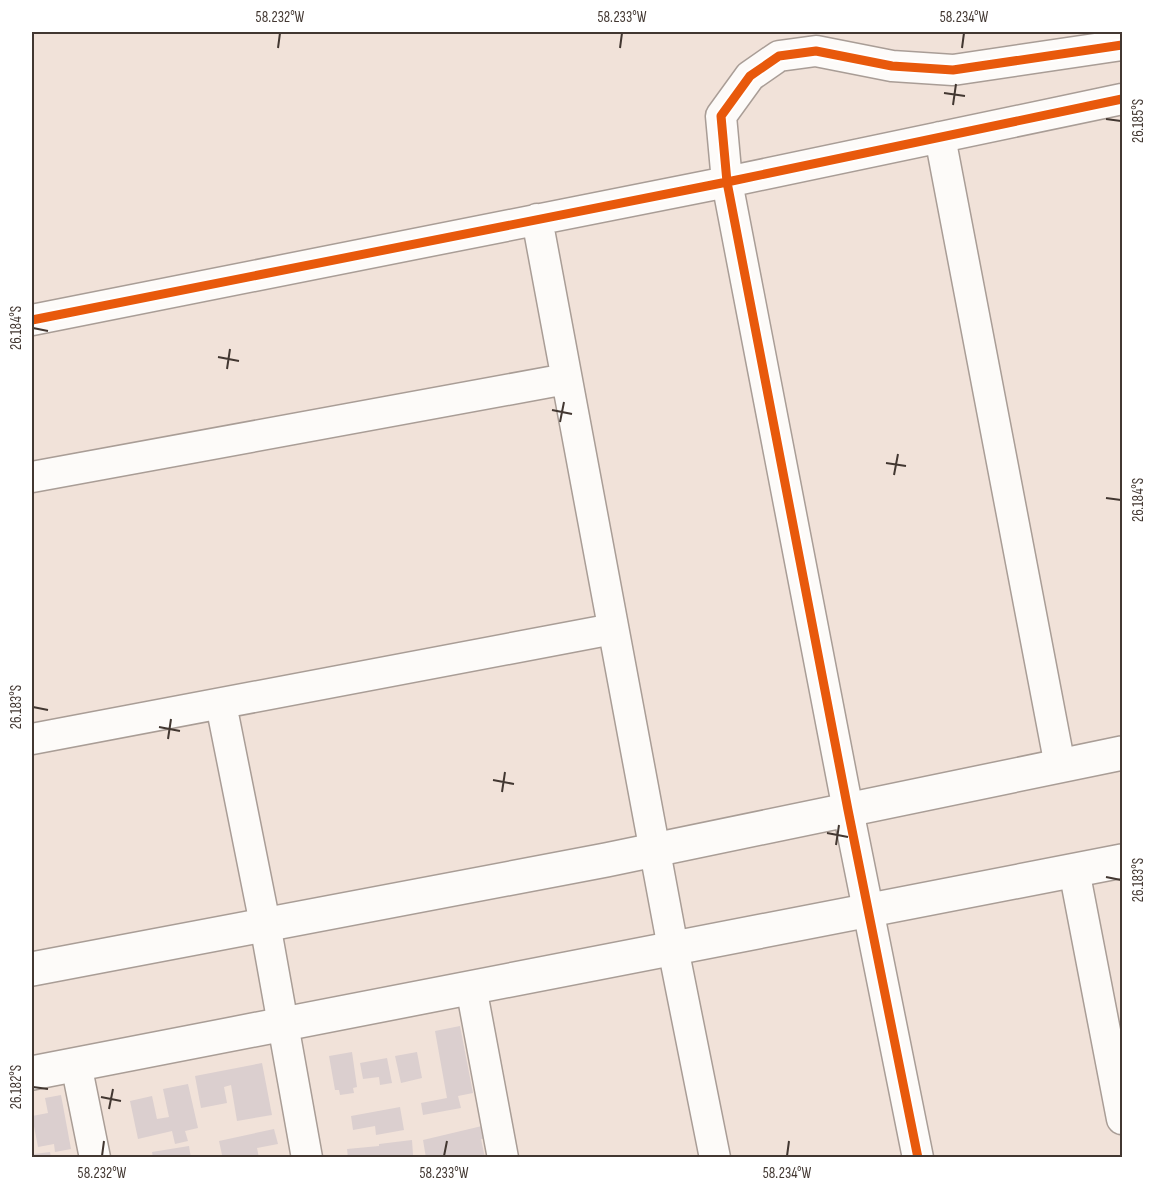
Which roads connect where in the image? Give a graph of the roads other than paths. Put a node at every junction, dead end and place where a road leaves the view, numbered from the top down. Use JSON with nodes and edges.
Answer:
{"nodes":[{"id":1,"x":814,"y":41,"type":"edge"},
{"id":2,"x":1122,"y":45,"type":"edge"},
{"id":3,"x":1122,"y":99,"type":"edge"},
{"id":4,"x":940,"y":137,"type":"junction"},
{"id":5,"x":727,"y":182,"type":"junction"},
{"id":6,"x":537,"y":219,"type":"junction"},
{"id":7,"x":32,"y":320,"type":"edge"},
{"id":8,"x":566,"y":379,"type":"junction"},
{"id":9,"x":32,"y":477,"type":"edge"},
{"id":10,"x":613,"y":629,"type":"junction"},
{"id":11,"x":221,"y":704,"type":"junction"},
{"id":12,"x":32,"y":740,"type":"edge"},
{"id":13,"x":1122,"y":753,"type":"edge"},
{"id":14,"x":1060,"y":766,"type":"junction"},
{"id":15,"x":848,"y":810,"type":"junction"},
{"id":16,"x":655,"y":850,"type":"junction"},
{"id":17,"x":1122,"y":861,"type":"edge"},
{"id":18,"x":1074,"y":870,"type":"junction"},
{"id":19,"x":868,"y":910,"type":"junction"},
{"id":20,"x":265,"y":924,"type":"junction"},
{"id":21,"x":673,"y":948,"type":"junction"},
{"id":22,"x":32,"y":969,"type":"edge"},
{"id":23,"x":471,"y":987,"type":"junction"},
{"id":24,"x":282,"y":1024,"type":"junction"},
{"id":25,"x":76,"y":1064,"type":"junction"},
{"id":26,"x":32,"y":1073,"type":"edge"},
{"id":27,"x":1122,"y":1119,"type":"edge"},
{"id":28,"x":95,"y":1158,"type":"edge"},
{"id":29,"x":308,"y":1158,"type":"edge"},
{"id":30,"x":503,"y":1158,"type":"edge"},
{"id":31,"x":715,"y":1158,"type":"edge"},
{"id":32,"x":918,"y":1158,"type":"edge"}],
"edges":[{"from":1,"to":2,"type":"street"},
{"from":1,"to":5,"type":"street"},
{"from":3,"to":4,"type":"street"},
{"from":4,"to":5,"type":"street"},
{"from":4,"to":14,"type":"street"},
{"from":5,"to":6,"type":"street"},
{"from":5,"to":15,"type":"street"},
{"from":6,"to":7,"type":"street"},
{"from":6,"to":8,"type":"street"},
{"from":8,"to":9,"type":"street"},
{"from":8,"to":10,"type":"street"},
{"from":10,"to":11,"type":"street"},
{"from":10,"to":16,"type":"street"},
{"from":11,"to":12,"type":"street"},
{"from":11,"to":20,"type":"street"},
{"from":13,"to":14,"type":"main road"},
{"from":14,"to":15,"type":"main road"},
{"from":15,"to":16,"type":"main road"},
{"from":15,"to":19,"type":"street"},
{"from":16,"to":20,"type":"main road"},
{"from":16,"to":21,"type":"street"},
{"from":17,"to":18,"type":"main road"},
{"from":18,"to":19,"type":"main road"},
{"from":18,"to":27,"type":"street"},
{"from":19,"to":21,"type":"main road"},
{"from":19,"to":32,"type":"street"},
{"from":20,"to":22,"type":"main road"},
{"from":20,"to":24,"type":"street"},
{"from":21,"to":23,"type":"main road"},
{"from":21,"to":31,"type":"street"},
{"from":23,"to":24,"type":"main road"},
{"from":23,"to":30,"type":"street"},
{"from":24,"to":25,"type":"main road"},
{"from":24,"to":29,"type":"street"},
{"from":25,"to":26,"type":"main road"},
{"from":25,"to":28,"type":"street"}]}
